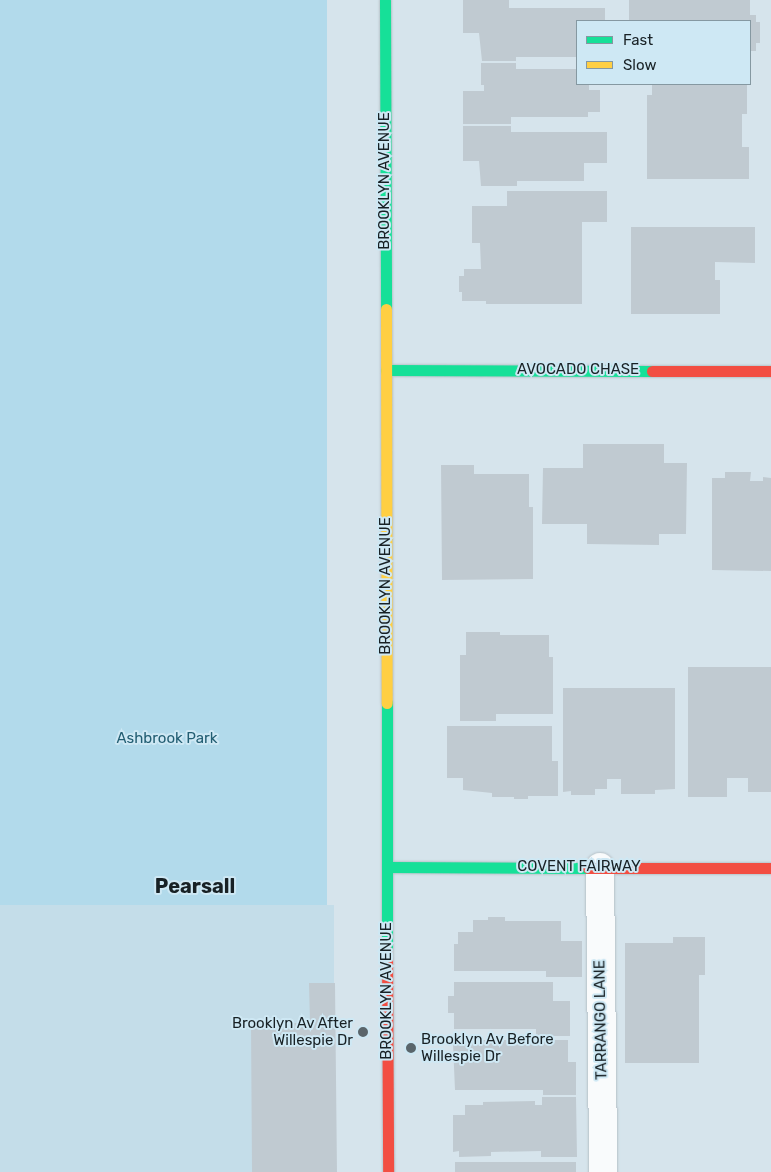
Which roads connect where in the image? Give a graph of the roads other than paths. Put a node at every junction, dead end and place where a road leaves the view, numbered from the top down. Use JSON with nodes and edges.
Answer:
{"nodes":[{"id":1,"x":385,"y":0,"type":"edge"},
{"id":2,"x":386,"y":370,"type":"junction"},
{"id":3,"x":771,"y":371,"type":"edge"},
{"id":4,"x":386,"y":867,"type":"junction"},
{"id":5,"x":600,"y":867,"type":"junction"},
{"id":6,"x":771,"y":868,"type":"edge"},
{"id":7,"x":388,"y":1172,"type":"edge"},
{"id":8,"x":603,"y":1172,"type":"edge"}],
"edges":[{"from":1,"to":2,"type":"street","name":"BROOKLYN AVENUE"},
{"from":2,"to":3,"type":"street","name":"AVOCADO CHASE"},
{"from":2,"to":4,"type":"street","name":"BROOKLYN AVENUE"},
{"from":4,"to":5,"type":"street","name":"COVENT FAIRWAY"},
{"from":4,"to":7,"type":"street","name":"BROOKLYN AVENUE"},
{"from":5,"to":6,"type":"street","name":"COVENT FAIRWAY"},
{"from":5,"to":8,"type":"street","name":"TARRANGO LANE"}]}
